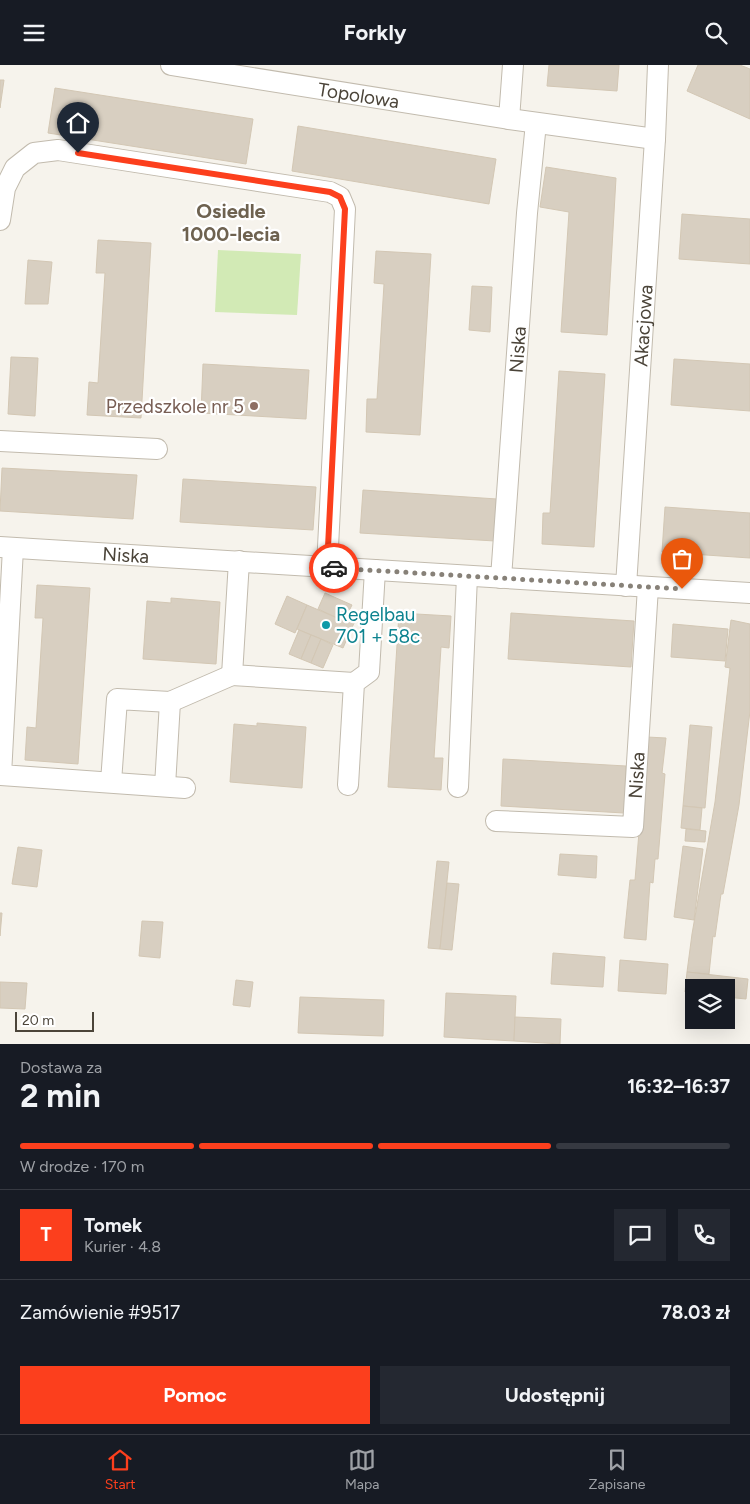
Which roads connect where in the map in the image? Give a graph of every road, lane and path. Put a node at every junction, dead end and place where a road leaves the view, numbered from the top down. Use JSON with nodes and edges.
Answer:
{"nodes":[{"id":1,"x":170,"y":65,"type":"edge"},
{"id":2,"x":513,"y":65,"type":"edge"},
{"id":3,"x":658,"y":65,"type":"edge"},
{"id":4,"x":210,"y":68,"type":"edge"},
{"id":5,"x":509,"y":119,"type":"junction"},
{"id":6,"x":536,"y":123,"type":"junction"},
{"id":7,"x":655,"y":139,"type":"junction"},
{"id":8,"x":0,"y":220,"type":"edge"},
{"id":9,"x":0,"y":441,"type":"edge"},
{"id":10,"x":157,"y":449,"type":"dead end"},
{"id":11,"x":7,"y":548,"type":"edge"},
{"id":12,"x":239,"y":561,"type":"junction"},
{"id":13,"x":327,"y":567,"type":"junction"},
{"id":14,"x":375,"y":570,"type":"junction"},
{"id":15,"x":467,"y":576,"type":"junction"},
{"id":16,"x":501,"y":578,"type":"junction"},
{"id":17,"x":626,"y":586,"type":"junction"},
{"id":18,"x":648,"y":587,"type":"junction"},
{"id":19,"x":750,"y":593,"type":"edge"},
{"id":20,"x":232,"y":675,"type":"junction"},
{"id":21,"x":354,"y":683,"type":"junction"},
{"id":22,"x":170,"y":702,"type":"junction"},
{"id":23,"x":1,"y":750,"type":"edge"},
{"id":24,"x":111,"y":782,"type":"junction"},
{"id":25,"x":348,"y":785,"type":"dead end"},
{"id":26,"x":165,"y":786,"type":"junction"},
{"id":27,"x":458,"y":787,"type":"dead end"},
{"id":28,"x":185,"y":788,"type":"dead end"},
{"id":29,"x":496,"y":821,"type":"dead end"}],
"edges":[{"from":1,"to":4,"type":"street","name":"Topolowa"},
{"from":2,"to":5,"type":"street"},
{"from":3,"to":7,"type":"street","name":"Akacjowa"},
{"from":4,"to":5,"type":"street","name":"Topolowa"},
{"from":5,"to":6,"type":"street","name":"Topolowa"},
{"from":6,"to":7,"type":"street","name":"Topolowa"},
{"from":6,"to":16,"type":"street","name":"Niska"},
{"from":7,"to":17,"type":"street","name":"Akacjowa"},
{"from":8,"to":13,"type":"street"},
{"from":9,"to":10,"type":"street"},
{"from":11,"to":12,"type":"street","name":"Niska"},
{"from":11,"to":23,"type":"street","name":"Niska"},
{"from":12,"to":13,"type":"street","name":"Niska"},
{"from":12,"to":20,"type":"street"},
{"from":13,"to":14,"type":"street","name":"Niska"},
{"from":14,"to":15,"type":"street","name":"Niska"},
{"from":14,"to":21,"type":"street"},
{"from":15,"to":16,"type":"street","name":"Niska"},
{"from":15,"to":27,"type":"street"},
{"from":16,"to":17,"type":"street","name":"Niska"},
{"from":17,"to":18,"type":"street","name":"Niska"},
{"from":18,"to":19,"type":"street","name":"Niska"},
{"from":18,"to":29,"type":"street","name":"Niska"},
{"from":20,"to":21,"type":"street"},
{"from":20,"to":22,"type":"street"},
{"from":21,"to":25,"type":"street"},
{"from":22,"to":24,"type":"street"},
{"from":22,"to":26,"type":"street"},
{"from":23,"to":24,"type":"street","name":"Niska"},
{"from":24,"to":26,"type":"street","name":"Niska"},
{"from":26,"to":28,"type":"street","name":"Niska"}]}
